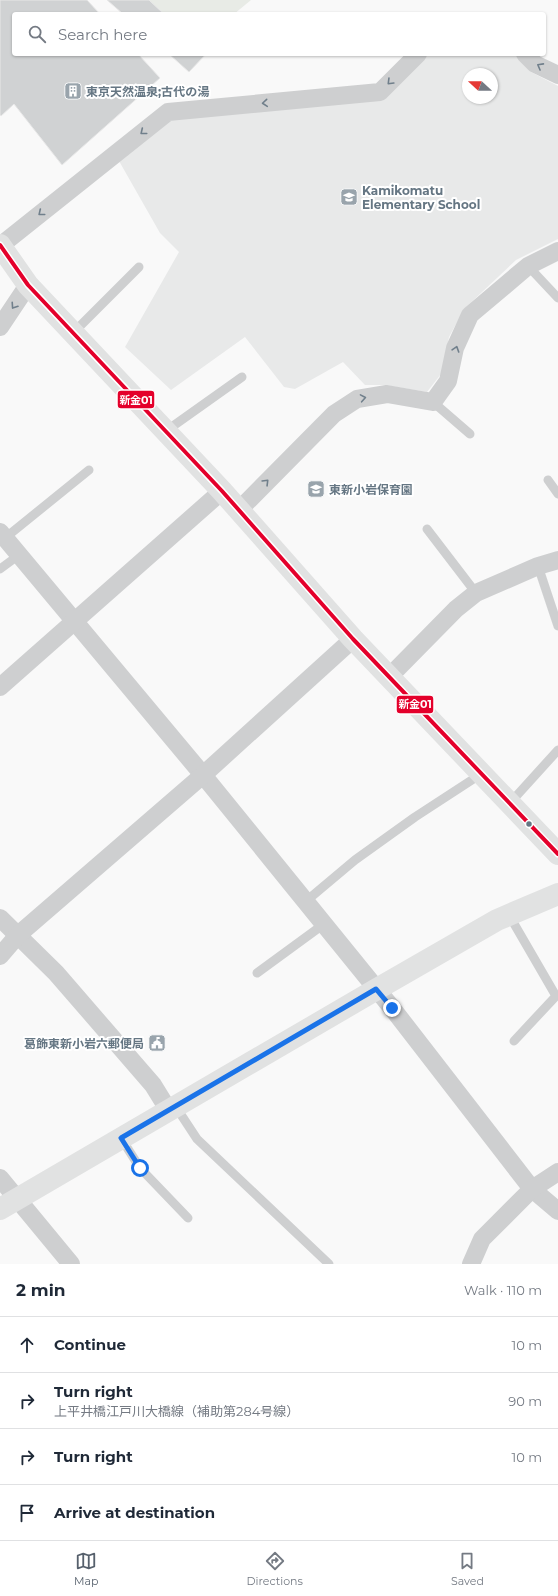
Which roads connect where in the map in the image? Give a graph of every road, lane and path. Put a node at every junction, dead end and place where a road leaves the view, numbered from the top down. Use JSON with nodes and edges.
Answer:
{"nodes":[{"id":1,"x":416,"y":56,"type":"edge"},
{"id":2,"x":527,"y":56,"type":"edge"},
{"id":3,"x":558,"y":75,"type":"edge"},
{"id":4,"x":0,"y":246,"type":"edge"},
{"id":5,"x":558,"y":252,"type":"edge"},
{"id":6,"x":528,"y":266,"type":"junction"},
{"id":7,"x":139,"y":267,"type":"dead end"},
{"id":8,"x":28,"y":285,"type":"junction"},
{"id":9,"x":558,"y":298,"type":"edge"},
{"id":10,"x":0,"y":327,"type":"edge"},
{"id":11,"x":73,"y":333,"type":"junction"},
{"id":12,"x":242,"y":377,"type":"dead end"},
{"id":13,"x":433,"y":402,"type":"junction"},
{"id":14,"x":166,"y":431,"type":"junction"},
{"id":15,"x":470,"y":434,"type":"dead end"},
{"id":16,"x":89,"y":470,"type":"dead end"},
{"id":17,"x":548,"y":480,"type":"dead end"},
{"id":18,"x":222,"y":491,"type":"junction"},
{"id":19,"x":558,"y":494,"type":"edge"},
{"id":20,"x":239,"y":510,"type":"junction"},
{"id":21,"x":427,"y":529,"type":"dead end"},
{"id":22,"x":3,"y":535,"type":"edge"},
{"id":23,"x":19,"y":555,"type":"junction"},
{"id":24,"x":558,"y":560,"type":"edge"},
{"id":25,"x":538,"y":566,"type":"junction"},
{"id":26,"x":0,"y":569,"type":"edge"},
{"id":27,"x":476,"y":594,"type":"junction"},
{"id":28,"x":74,"y":622,"type":"junction"},
{"id":29,"x":558,"y":626,"type":"edge"},
{"id":30,"x":353,"y":639,"type":"junction"},
{"id":31,"x":390,"y":676,"type":"junction"},
{"id":32,"x":0,"y":687,"type":"edge"},
{"id":33,"x":558,"y":750,"type":"edge"},
{"id":34,"x":481,"y":774,"type":"junction"},
{"id":35,"x":203,"y":775,"type":"junction"},
{"id":36,"x":510,"y":803,"type":"junction"},
{"id":37,"x":558,"y":854,"type":"edge"},
{"id":38,"x":558,"y":894,"type":"edge"},
{"id":39,"x":305,"y":902,"type":"junction"},
{"id":40,"x":509,"y":915,"type":"junction"},
{"id":41,"x":0,"y":918,"type":"edge"},
{"id":42,"x":324,"y":924,"type":"junction"},
{"id":43,"x":18,"y":935,"type":"junction"},
{"id":44,"x":0,"y":956,"type":"edge"},
{"id":45,"x":257,"y":973,"type":"dead end"},
{"id":46,"x":376,"y":989,"type":"junction"},
{"id":47,"x":514,"y":1041,"type":"dead end"},
{"id":48,"x":172,"y":1109,"type":"junction"},
{"id":49,"x":121,"y":1138,"type":"junction"},
{"id":50,"x":558,"y":1172,"type":"edge"},
{"id":51,"x":0,"y":1178,"type":"edge"},
{"id":52,"x":532,"y":1189,"type":"junction"},
{"id":53,"x":9,"y":1204,"type":"edge"},
{"id":54,"x":558,"y":1212,"type":"edge"},
{"id":55,"x":188,"y":1218,"type":"dead end"},
{"id":56,"x":71,"y":1264,"type":"edge"},
{"id":57,"x":329,"y":1264,"type":"edge"},
{"id":58,"x":471,"y":1264,"type":"edge"}],
"edges":[{"from":1,"to":4,"type":"street","one_way":true},
{"from":3,"to":2,"type":"street","one_way":true},
{"from":4,"to":8,"type":"street"},
{"from":5,"to":6,"type":"street"},
{"from":6,"to":9,"type":"lane"},
{"from":13,"to":6,"type":"street","one_way":true},
{"from":7,"to":11,"type":"lane"},
{"from":8,"to":10,"type":"street","one_way":true},
{"from":8,"to":11,"type":"street"},
{"from":11,"to":14,"type":"street"},
{"from":12,"to":14,"type":"lane"},
{"from":13,"to":15,"type":"lane"},
{"from":20,"to":13,"type":"street","one_way":true},
{"from":14,"to":18,"type":"street"},
{"from":16,"to":22,"type":"lane"},
{"from":17,"to":19,"type":"lane"},
{"from":18,"to":20,"type":"street"},
{"from":18,"to":28,"type":"street"},
{"from":20,"to":30,"type":"street"},
{"from":21,"to":27,"type":"lane"},
{"from":22,"to":23,"type":"street"},
{"from":23,"to":26,"type":"lane"},
{"from":23,"to":28,"type":"street"},
{"from":24,"to":25,"type":"street"},
{"from":25,"to":27,"type":"street"},
{"from":25,"to":29,"type":"lane"},
{"from":27,"to":31,"type":"street"},
{"from":28,"to":32,"type":"street"},
{"from":28,"to":35,"type":"street"},
{"from":30,"to":31,"type":"street"},
{"from":30,"to":35,"type":"street"},
{"from":31,"to":34,"type":"street"},
{"from":33,"to":36,"type":"lane"},
{"from":34,"to":36,"type":"street"},
{"from":34,"to":39,"type":"lane"},
{"from":35,"to":39,"type":"street"},
{"from":35,"to":43,"type":"street"},
{"from":36,"to":37,"type":"street"},
{"from":38,"to":40,"type":"street"},
{"from":39,"to":42,"type":"street"},
{"from":40,"to":46,"type":"street"},
{"from":40,"to":47,"type":"lane"},
{"from":41,"to":43,"type":"street"},
{"from":42,"to":45,"type":"lane"},
{"from":42,"to":46,"type":"street"},
{"from":43,"to":44,"type":"street"},
{"from":43,"to":48,"type":"street"},
{"from":46,"to":48,"type":"street"},
{"from":46,"to":52,"type":"street"},
{"from":48,"to":49,"type":"street"},
{"from":48,"to":57,"type":"lane"},
{"from":49,"to":53,"type":"street"},
{"from":49,"to":55,"type":"lane"},
{"from":50,"to":52,"type":"street"},
{"from":51,"to":53,"type":"street"},
{"from":52,"to":54,"type":"street"},
{"from":52,"to":58,"type":"street"},
{"from":53,"to":56,"type":"street"}]}
